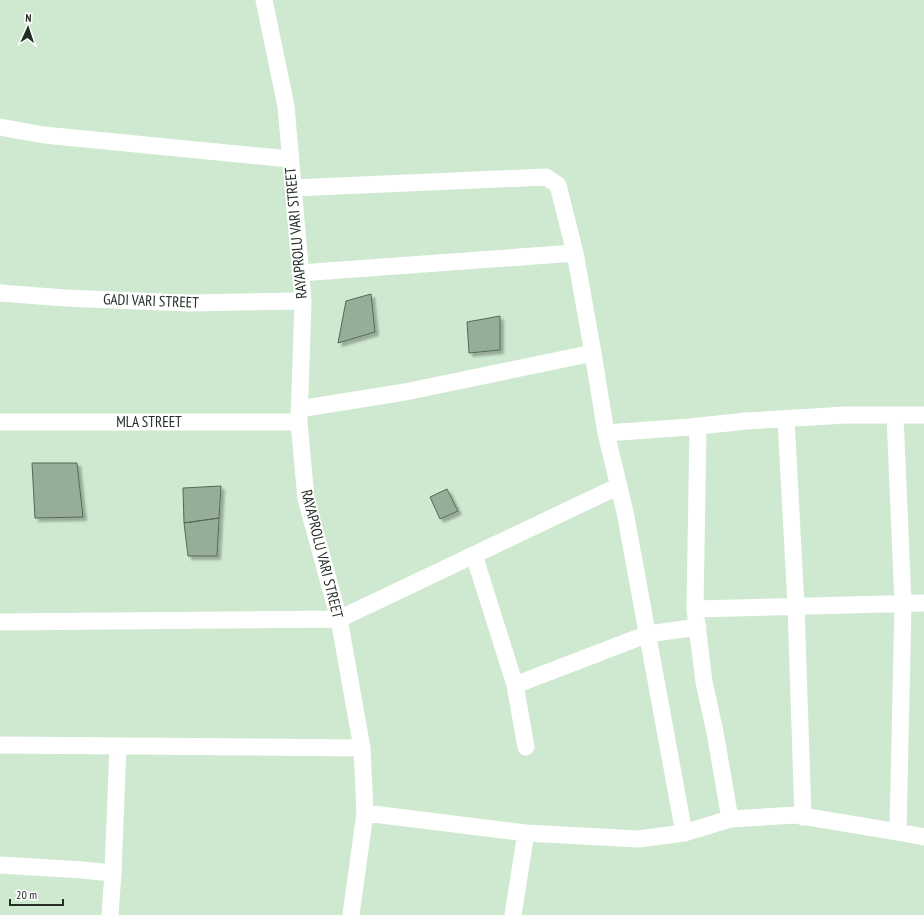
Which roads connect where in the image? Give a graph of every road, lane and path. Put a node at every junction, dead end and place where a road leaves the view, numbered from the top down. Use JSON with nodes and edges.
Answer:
{"nodes":[{"id":1,"x":264,"y":0,"type":"edge"},
{"id":2,"x":0,"y":127,"type":"edge"},
{"id":3,"x":290,"y":159,"type":"junction"},
{"id":4,"x":293,"y":188,"type":"junction"},
{"id":5,"x":575,"y":253,"type":"junction"},
{"id":6,"x":300,"y":273,"type":"junction"},
{"id":7,"x":0,"y":293,"type":"edge"},
{"id":8,"x":303,"y":302,"type":"junction"},
{"id":9,"x":593,"y":353,"type":"junction"},
{"id":10,"x":895,"y":415,"type":"junction"},
{"id":11,"x":924,"y":415,"type":"edge"},
{"id":12,"x":299,"y":416,"type":"junction"},
{"id":13,"x":786,"y":419,"type":"junction"},
{"id":14,"x":0,"y":422,"type":"edge"},
{"id":15,"x":698,"y":426,"type":"junction"},
{"id":16,"x":606,"y":433,"type":"junction"},
{"id":17,"x":620,"y":486,"type":"junction"},
{"id":18,"x":474,"y":555,"type":"junction"},
{"id":19,"x":903,"y":603,"type":"junction"},
{"id":20,"x":924,"y":603,"type":"edge"},
{"id":21,"x":796,"y":606,"type":"junction"},
{"id":22,"x":695,"y":609,"type":"junction"},
{"id":23,"x":339,"y":619,"type":"junction"},
{"id":24,"x":0,"y":622,"type":"edge"},
{"id":25,"x":698,"y":627,"type":"junction"},
{"id":26,"x":648,"y":634,"type":"junction"},
{"id":27,"x":515,"y":685,"type":"junction"},
{"id":28,"x":0,"y":745,"type":"edge"},
{"id":29,"x":118,"y":746,"type":"junction"},
{"id":30,"x":526,"y":747,"type":"dead end"},
{"id":31,"x":362,"y":748,"type":"junction"},
{"id":32,"x":365,"y":813,"type":"junction"},
{"id":33,"x":803,"y":816,"type":"junction"},
{"id":34,"x":730,"y":820,"type":"junction"},
{"id":35,"x":898,"y":832,"type":"junction"},
{"id":36,"x":526,"y":833,"type":"junction"},
{"id":37,"x":684,"y":833,"type":"junction"},
{"id":38,"x":924,"y":837,"type":"edge"},
{"id":39,"x":0,"y":865,"type":"edge"},
{"id":40,"x":113,"y":873,"type":"junction"},
{"id":41,"x":110,"y":915,"type":"edge"},
{"id":42,"x":350,"y":915,"type":"edge"},
{"id":43,"x":513,"y":915,"type":"edge"}],
"edges":[{"from":1,"to":3,"type":"street","name":"RAYAPROLU VARI STREET"},
{"from":2,"to":3,"type":"street"},
{"from":3,"to":4,"type":"street","name":"RAYAPROLU VARI STREET"},
{"from":4,"to":5,"type":"street"},
{"from":4,"to":6,"type":"street","name":"RAYAPROLU VARI STREET"},
{"from":5,"to":6,"type":"street"},
{"from":5,"to":9,"type":"street"},
{"from":6,"to":8,"type":"street","name":"RAYAPROLU VARI STREET"},
{"from":7,"to":8,"type":"street","name":"GADI VARI STREET"},
{"from":8,"to":12,"type":"street","name":"RAYAPROLU VARI STREET"},
{"from":9,"to":12,"type":"street","name":"MLA STREET"},
{"from":9,"to":16,"type":"street"},
{"from":10,"to":11,"type":"street"},
{"from":10,"to":13,"type":"street"},
{"from":10,"to":19,"type":"street"},
{"from":12,"to":14,"type":"street","name":"MLA STREET"},
{"from":12,"to":23,"type":"street","name":"RAYAPROLU VARI STREET"},
{"from":13,"to":15,"type":"street"},
{"from":13,"to":21,"type":"street"},
{"from":15,"to":16,"type":"street"},
{"from":15,"to":22,"type":"street"},
{"from":16,"to":17,"type":"street"},
{"from":17,"to":18,"type":"street"},
{"from":17,"to":26,"type":"street"},
{"from":18,"to":23,"type":"street"},
{"from":18,"to":27,"type":"street"},
{"from":19,"to":20,"type":"street"},
{"from":19,"to":21,"type":"street"},
{"from":19,"to":35,"type":"street"},
{"from":21,"to":22,"type":"street"},
{"from":21,"to":33,"type":"street"},
{"from":22,"to":25,"type":"street"},
{"from":23,"to":24,"type":"street"},
{"from":23,"to":31,"type":"street","name":"RAYAPROLU VARI STREET"},
{"from":25,"to":26,"type":"street"},
{"from":25,"to":34,"type":"street"},
{"from":26,"to":27,"type":"street"},
{"from":26,"to":37,"type":"street"},
{"from":27,"to":30,"type":"street"},
{"from":28,"to":29,"type":"street"},
{"from":29,"to":31,"type":"street"},
{"from":29,"to":40,"type":"street"},
{"from":31,"to":32,"type":"street","name":"RAYAPROLU VARI STREET"},
{"from":32,"to":36,"type":"street"},
{"from":32,"to":42,"type":"street","name":"RAYAPROLU VARI STREET"},
{"from":33,"to":34,"type":"street"},
{"from":33,"to":35,"type":"street"},
{"from":34,"to":37,"type":"street"},
{"from":35,"to":38,"type":"street"},
{"from":36,"to":37,"type":"street"},
{"from":36,"to":43,"type":"street"},
{"from":39,"to":40,"type":"street"},
{"from":40,"to":41,"type":"street"}]}
